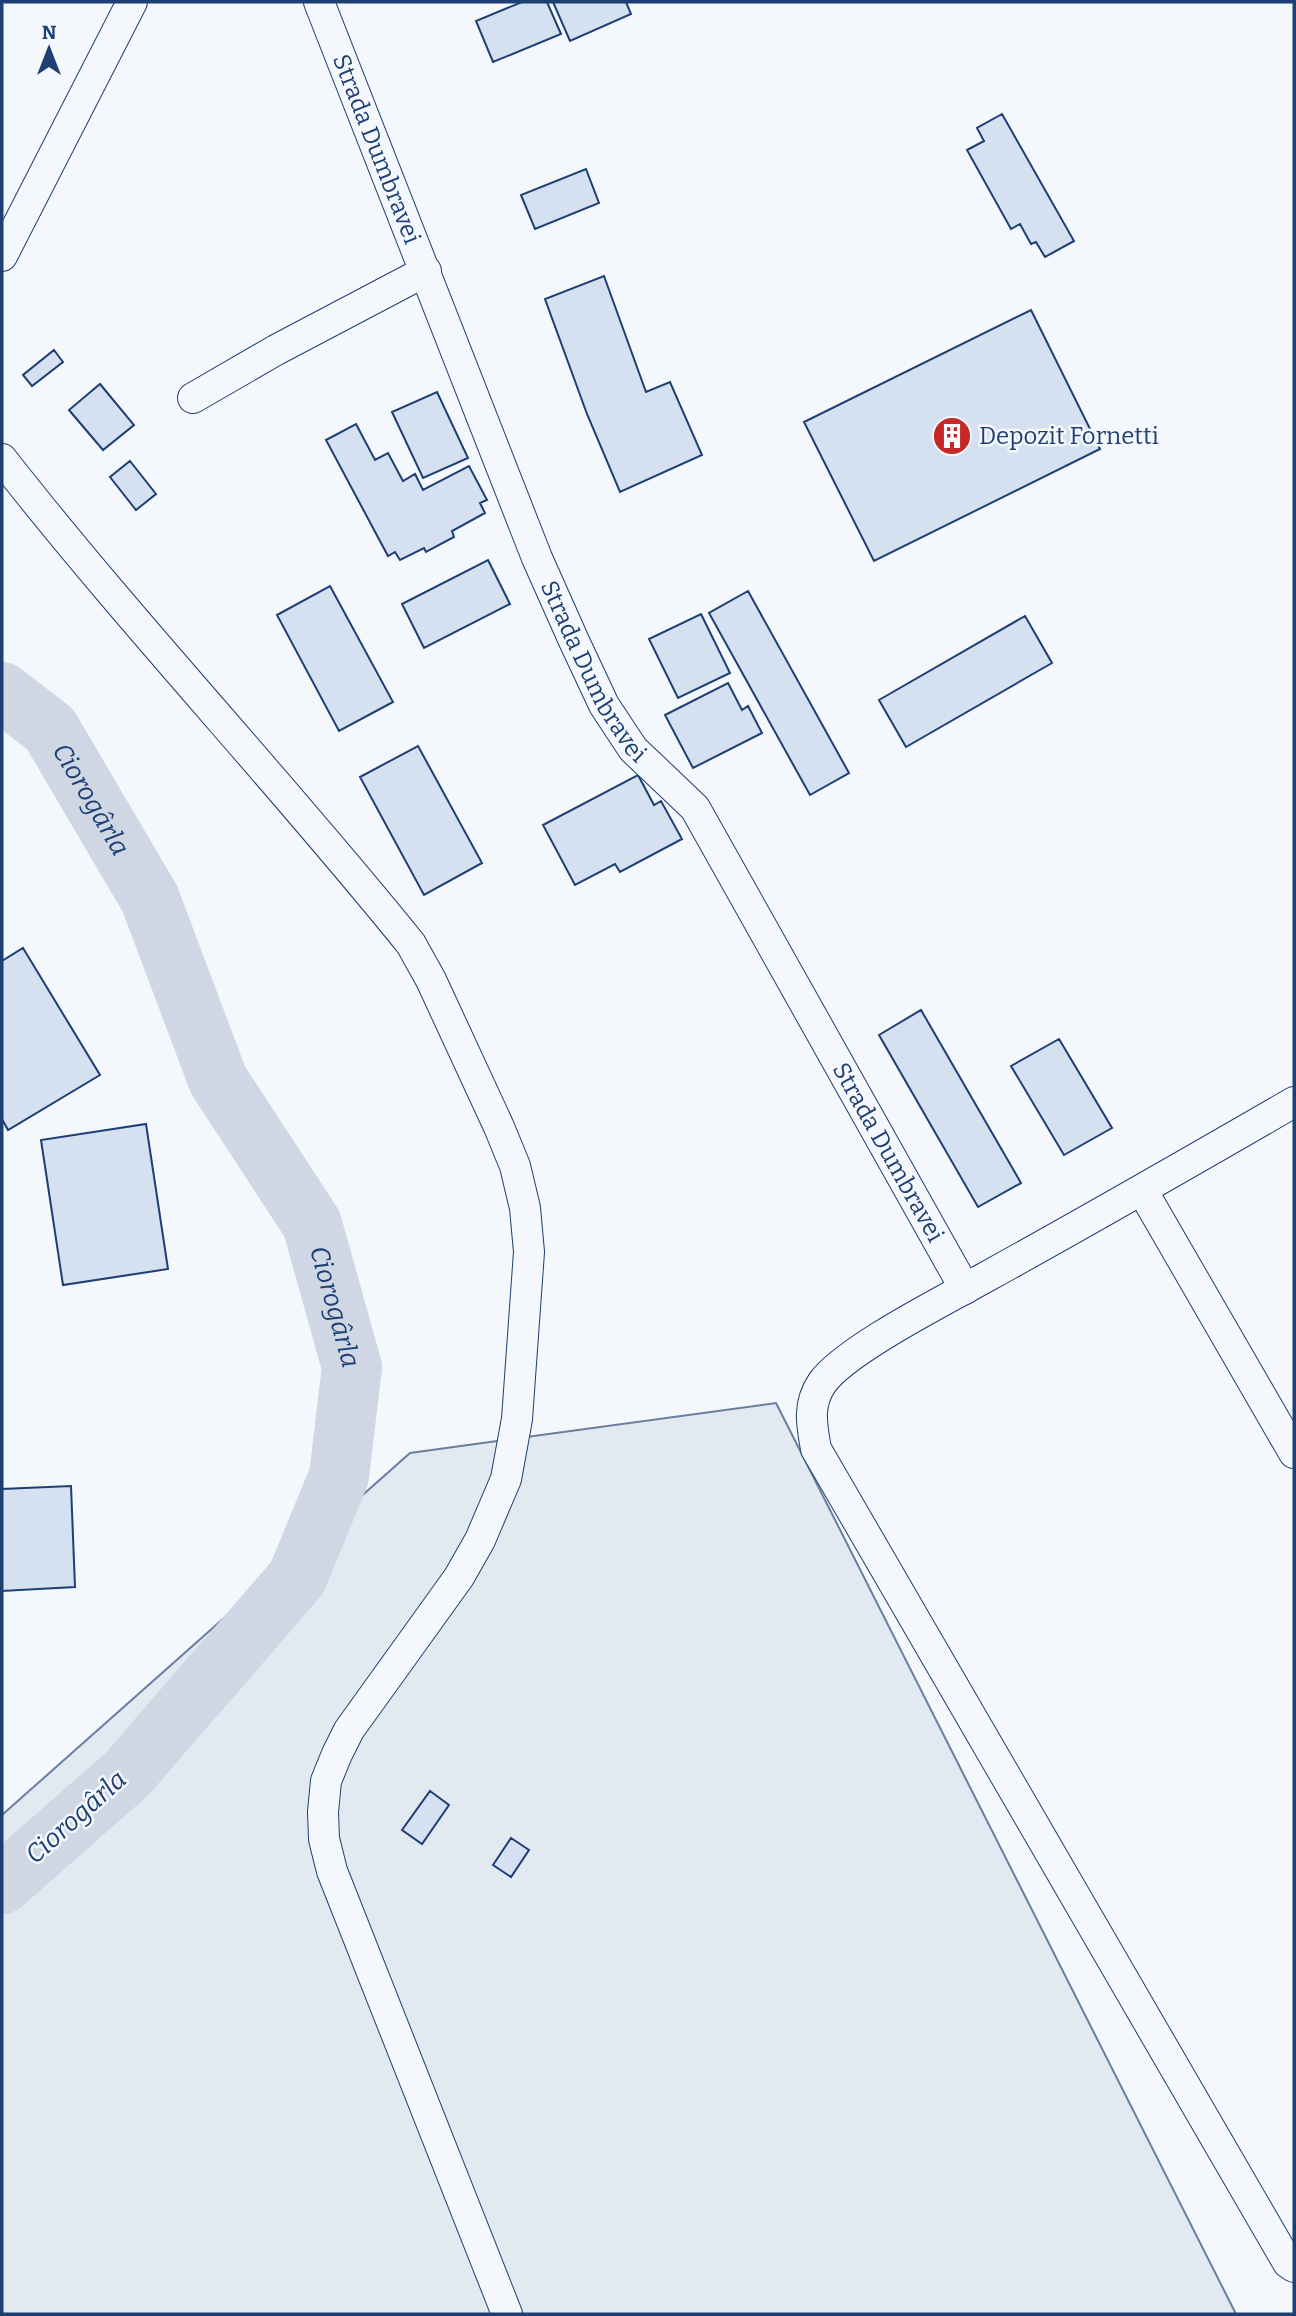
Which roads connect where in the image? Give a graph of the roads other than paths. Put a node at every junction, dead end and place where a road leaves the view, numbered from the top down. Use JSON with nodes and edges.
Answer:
{"nodes":[{"id":1,"x":132,"y":2,"type":"edge"},
{"id":2,"x":319,"y":2,"type":"edge"},
{"id":3,"x":2,"y":256,"type":"edge"},
{"id":4,"x":425,"y":271,"type":"junction"},
{"id":5,"x":193,"y":398,"type":"dead end"},
{"id":6,"x":2,"y":459,"type":"edge"},
{"id":7,"x":1294,"y":1102,"type":"edge"},
{"id":8,"x":1142,"y":1190,"type":"junction"},
{"id":9,"x":965,"y":1289,"type":"junction"},
{"id":10,"x":1294,"y":1453,"type":"edge"},
{"id":11,"x":1294,"y":2267,"type":"edge"},
{"id":12,"x":507,"y":2314,"type":"edge"}],
"edges":[{"from":1,"to":3,"type":"street"},
{"from":2,"to":4,"type":"street","name":"Strada Dumbravei"},
{"from":4,"to":5,"type":"street"},
{"from":4,"to":9,"type":"street","name":"Strada Dumbravei"},
{"from":6,"to":12,"type":"street"},
{"from":7,"to":8,"type":"street"},
{"from":8,"to":9,"type":"street"},
{"from":8,"to":10,"type":"street"},
{"from":9,"to":11,"type":"street"}]}
